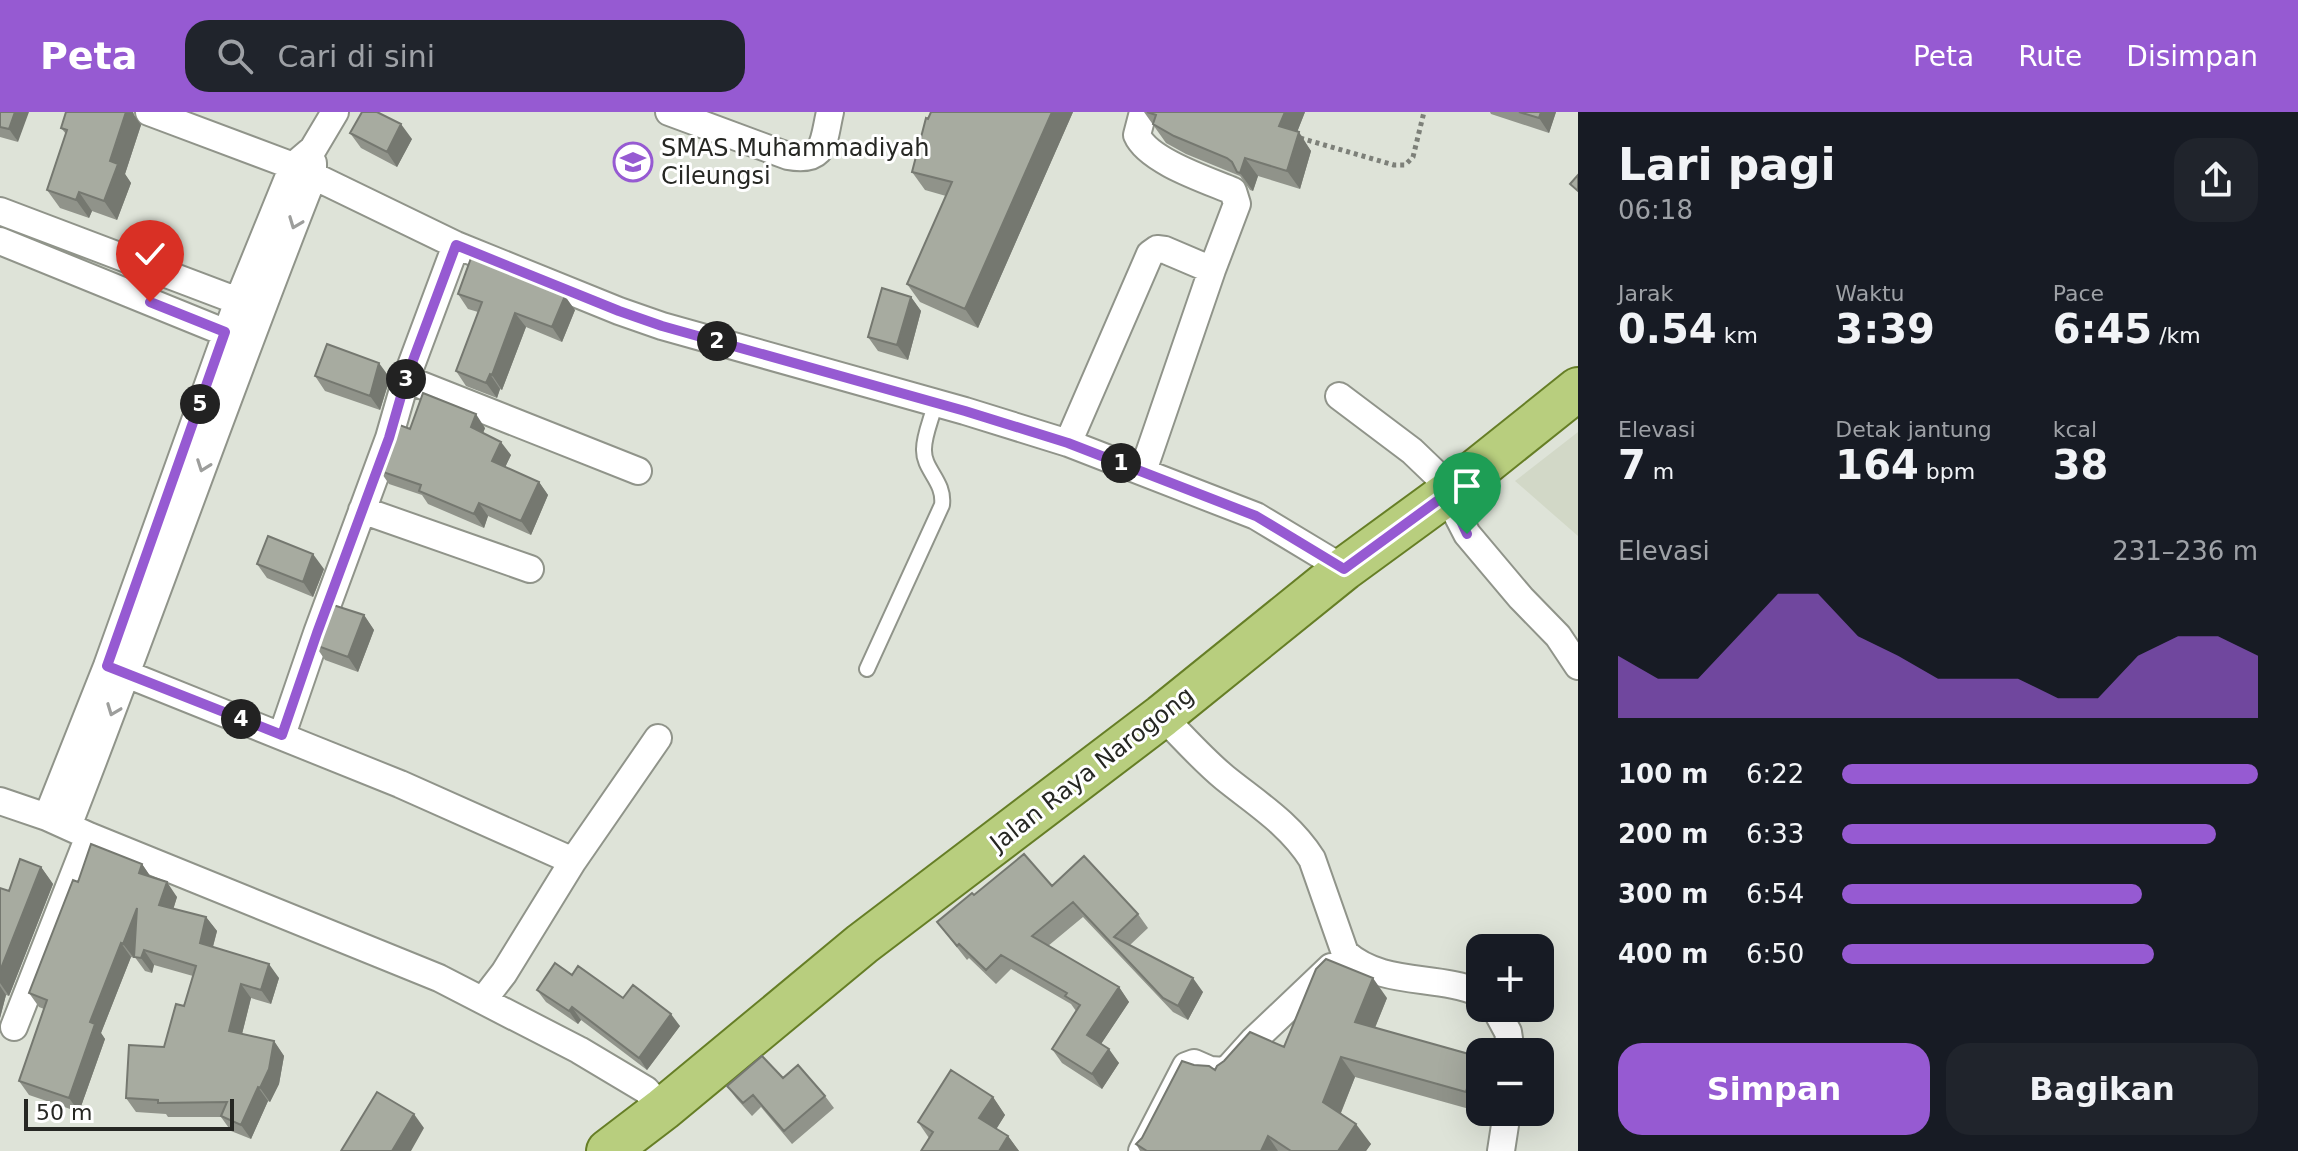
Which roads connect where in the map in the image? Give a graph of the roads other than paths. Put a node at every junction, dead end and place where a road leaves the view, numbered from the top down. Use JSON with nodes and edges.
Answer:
{"nodes":[{"id":1,"x":149,"y":112,"type":"edge"},
{"id":2,"x":335,"y":112,"type":"edge"},
{"id":3,"x":669,"y":112,"type":"edge"},
{"id":4,"x":830,"y":112,"type":"edge"},
{"id":5,"x":1143,"y":112,"type":"edge"},
{"id":6,"x":306,"y":164,"type":"junction"},
{"id":7,"x":0,"y":211,"type":"edge"},
{"id":8,"x":0,"y":241,"type":"edge"},
{"id":9,"x":456,"y":245,"type":"junction"},
{"id":10,"x":1212,"y":270,"type":"junction"},
{"id":11,"x":249,"y":305,"type":"junction"},
{"id":12,"x":237,"y":337,"type":"junction"},
{"id":13,"x":406,"y":379,"type":"junction"},
{"id":14,"x":1578,"y":389,"type":"edge"},
{"id":15,"x":1339,"y":396,"type":"dead end"},
{"id":16,"x":935,"y":404,"type":"junction"},
{"id":17,"x":1068,"y":443,"type":"junction"},
{"id":18,"x":638,"y":471,"type":"dead end"},
{"id":19,"x":1143,"y":471,"type":"junction"},
{"id":20,"x":1448,"y":493,"type":"junction"},
{"id":21,"x":362,"y":510,"type":"junction"},
{"id":22,"x":530,"y":569,"type":"dead end"},
{"id":23,"x":1344,"y":569,"type":"junction"},
{"id":24,"x":1578,"y":666,"type":"edge"},
{"id":25,"x":867,"y":669,"type":"dead end"},
{"id":26,"x":117,"y":671,"type":"junction"},
{"id":27,"x":1162,"y":716,"type":"junction"},
{"id":28,"x":282,"y":735,"type":"junction"},
{"id":29,"x":658,"y":738,"type":"dead end"},
{"id":30,"x":0,"y":801,"type":"edge"},
{"id":31,"x":68,"y":827,"type":"junction"},
{"id":32,"x":573,"y":861,"type":"junction"},
{"id":33,"x":1345,"y":953,"type":"junction"},
{"id":34,"x":1466,"y":988,"type":"edge"},
{"id":35,"x":484,"y":999,"type":"junction"},
{"id":36,"x":14,"y":1027,"type":"dead end"},
{"id":37,"x":663,"y":1109,"type":"junction"},
{"id":38,"x":1505,"y":1126,"type":"edge"},
{"id":39,"x":608,"y":1151,"type":"edge"},
{"id":40,"x":1142,"y":1151,"type":"edge"},
{"id":41,"x":1501,"y":1151,"type":"edge"}],
"edges":[{"from":1,"to":6,"type":"street"},
{"from":2,"to":6,"type":"street"},
{"from":3,"to":4,"type":"street"},
{"from":5,"to":10,"type":"street"},
{"from":6,"to":9,"type":"street"},
{"from":6,"to":11,"type":"street"},
{"from":7,"to":11,"type":"street"},
{"from":8,"to":12,"type":"street"},
{"from":9,"to":13,"type":"street"},
{"from":9,"to":16,"type":"street"},
{"from":10,"to":17,"type":"street"},
{"from":10,"to":19,"type":"street"},
{"from":11,"to":12,"type":"street"},
{"from":12,"to":26,"type":"street"},
{"from":13,"to":18,"type":"street"},
{"from":13,"to":21,"type":"street"},
{"from":14,"to":20,"type":"main road","name":"Jalan Raya Narogong"},
{"from":15,"to":20,"type":"street"},
{"from":16,"to":17,"type":"street"},
{"from":16,"to":25,"type":"lane"},
{"from":17,"to":19,"type":"street"},
{"from":19,"to":23,"type":"street"},
{"from":20,"to":23,"type":"main road","name":"Jalan Raya Narogong"},
{"from":20,"to":24,"type":"street"},
{"from":21,"to":22,"type":"street"},
{"from":21,"to":28,"type":"street"},
{"from":23,"to":27,"type":"main road","name":"Jalan Raya Narogong"},
{"from":26,"to":28,"type":"street"},
{"from":26,"to":31,"type":"street"},
{"from":27,"to":33,"type":"street"},
{"from":27,"to":37,"type":"main road","name":"Jalan Raya Narogong"},
{"from":28,"to":32,"type":"street"},
{"from":29,"to":32,"type":"street"},
{"from":30,"to":31,"type":"street"},
{"from":31,"to":35,"type":"street"},
{"from":31,"to":36,"type":"street"},
{"from":32,"to":35,"type":"street"},
{"from":33,"to":34,"type":"street"},
{"from":33,"to":40,"type":"street"},
{"from":35,"to":37,"type":"street"},
{"from":37,"to":39,"type":"main road","name":"Jalan Raya Narogong"},
{"from":38,"to":41,"type":"street"}]}
